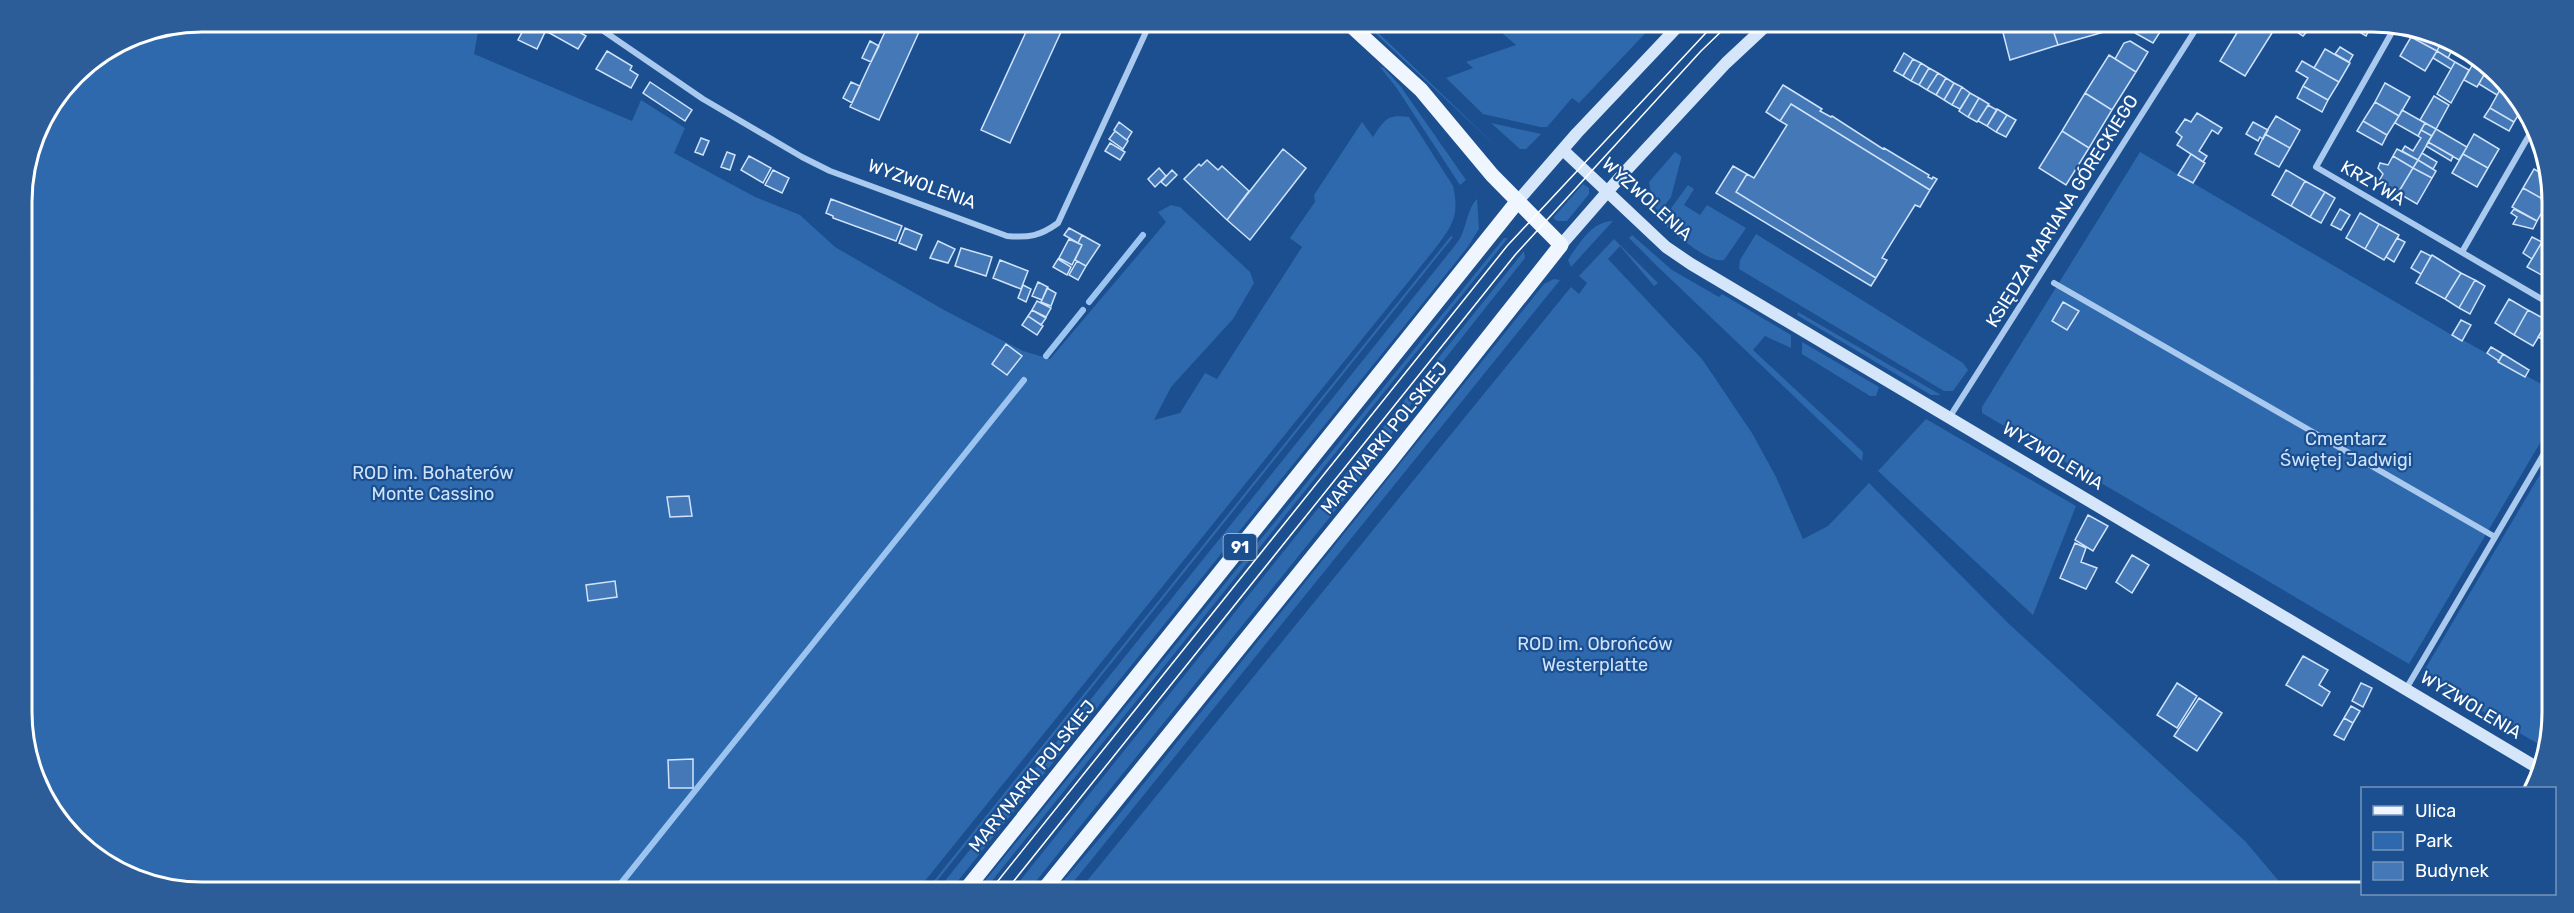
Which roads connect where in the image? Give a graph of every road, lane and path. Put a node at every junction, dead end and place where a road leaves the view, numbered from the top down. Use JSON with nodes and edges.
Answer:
{"nodes":[{"id":1,"x":1357,"y":31,"type":"edge"},
{"id":2,"x":1673,"y":31,"type":"edge"},
{"id":3,"x":1760,"y":31,"type":"edge"},
{"id":4,"x":2195,"y":31,"type":"edge"},
{"id":5,"x":605,"y":32,"type":"edge"},
{"id":6,"x":1146,"y":32,"type":"edge"},
{"id":7,"x":2392,"y":33,"type":"edge"},
{"id":8,"x":2529,"y":135,"type":"edge"},
{"id":9,"x":1563,"y":150,"type":"junction"},
{"id":10,"x":1607,"y":192,"type":"junction"},
{"id":11,"x":1517,"y":202,"type":"junction"},
{"id":12,"x":1561,"y":245,"type":"junction"},
{"id":13,"x":2462,"y":252,"type":"junction"},
{"id":14,"x":2054,"y":283,"type":"dead end"},
{"id":15,"x":2542,"y":299,"type":"edge"},
{"id":16,"x":1949,"y":418,"type":"junction"},
{"id":17,"x":2542,"y":457,"type":"edge"},
{"id":18,"x":2495,"y":537,"type":"junction"},
{"id":19,"x":2406,"y":689,"type":"junction"},
{"id":20,"x":2533,"y":765,"type":"edge"},
{"id":21,"x":972,"y":882,"type":"edge"},
{"id":22,"x":1049,"y":882,"type":"edge"}],
"edges":[{"from":1,"to":11,"type":"main road"},
{"from":2,"to":9,"type":"street","name":"MARYNARKI POLSKIEJ","number":"91"},
{"from":3,"to":10,"type":"street","name":"MARYNARKI POLSKIEJ"},
{"from":4,"to":16,"type":"street","name":"KSIĘDZA MARIANA GÓRECKIEGO"},
{"from":5,"to":6,"type":"street","name":"WYZWOLENIA"},
{"from":7,"to":13,"type":"street","name":"KRZYWA"},
{"from":8,"to":13,"type":"street"},
{"from":9,"to":10,"type":"street","name":"WYZWOLENIA"},
{"from":9,"to":11,"type":"street","name":"MARYNARKI POLSKIEJ","number":"91"},
{"from":10,"to":12,"type":"street","name":"MARYNARKI POLSKIEJ"},
{"from":10,"to":16,"type":"street","name":"WYZWOLENIA"},
{"from":11,"to":12,"type":"main road"},
{"from":11,"to":21,"type":"main road","name":"MARYNARKI POLSKIEJ","number":"91"},
{"from":12,"to":22,"type":"main road","name":"MARYNARKI POLSKIEJ"},
{"from":13,"to":15,"type":"street","name":"KRZYWA"},
{"from":14,"to":18,"type":"street"},
{"from":16,"to":19,"type":"street","name":"WYZWOLENIA"},
{"from":17,"to":18,"type":"street"},
{"from":18,"to":19,"type":"street"},
{"from":19,"to":20,"type":"street","name":"WYZWOLENIA"}]}
